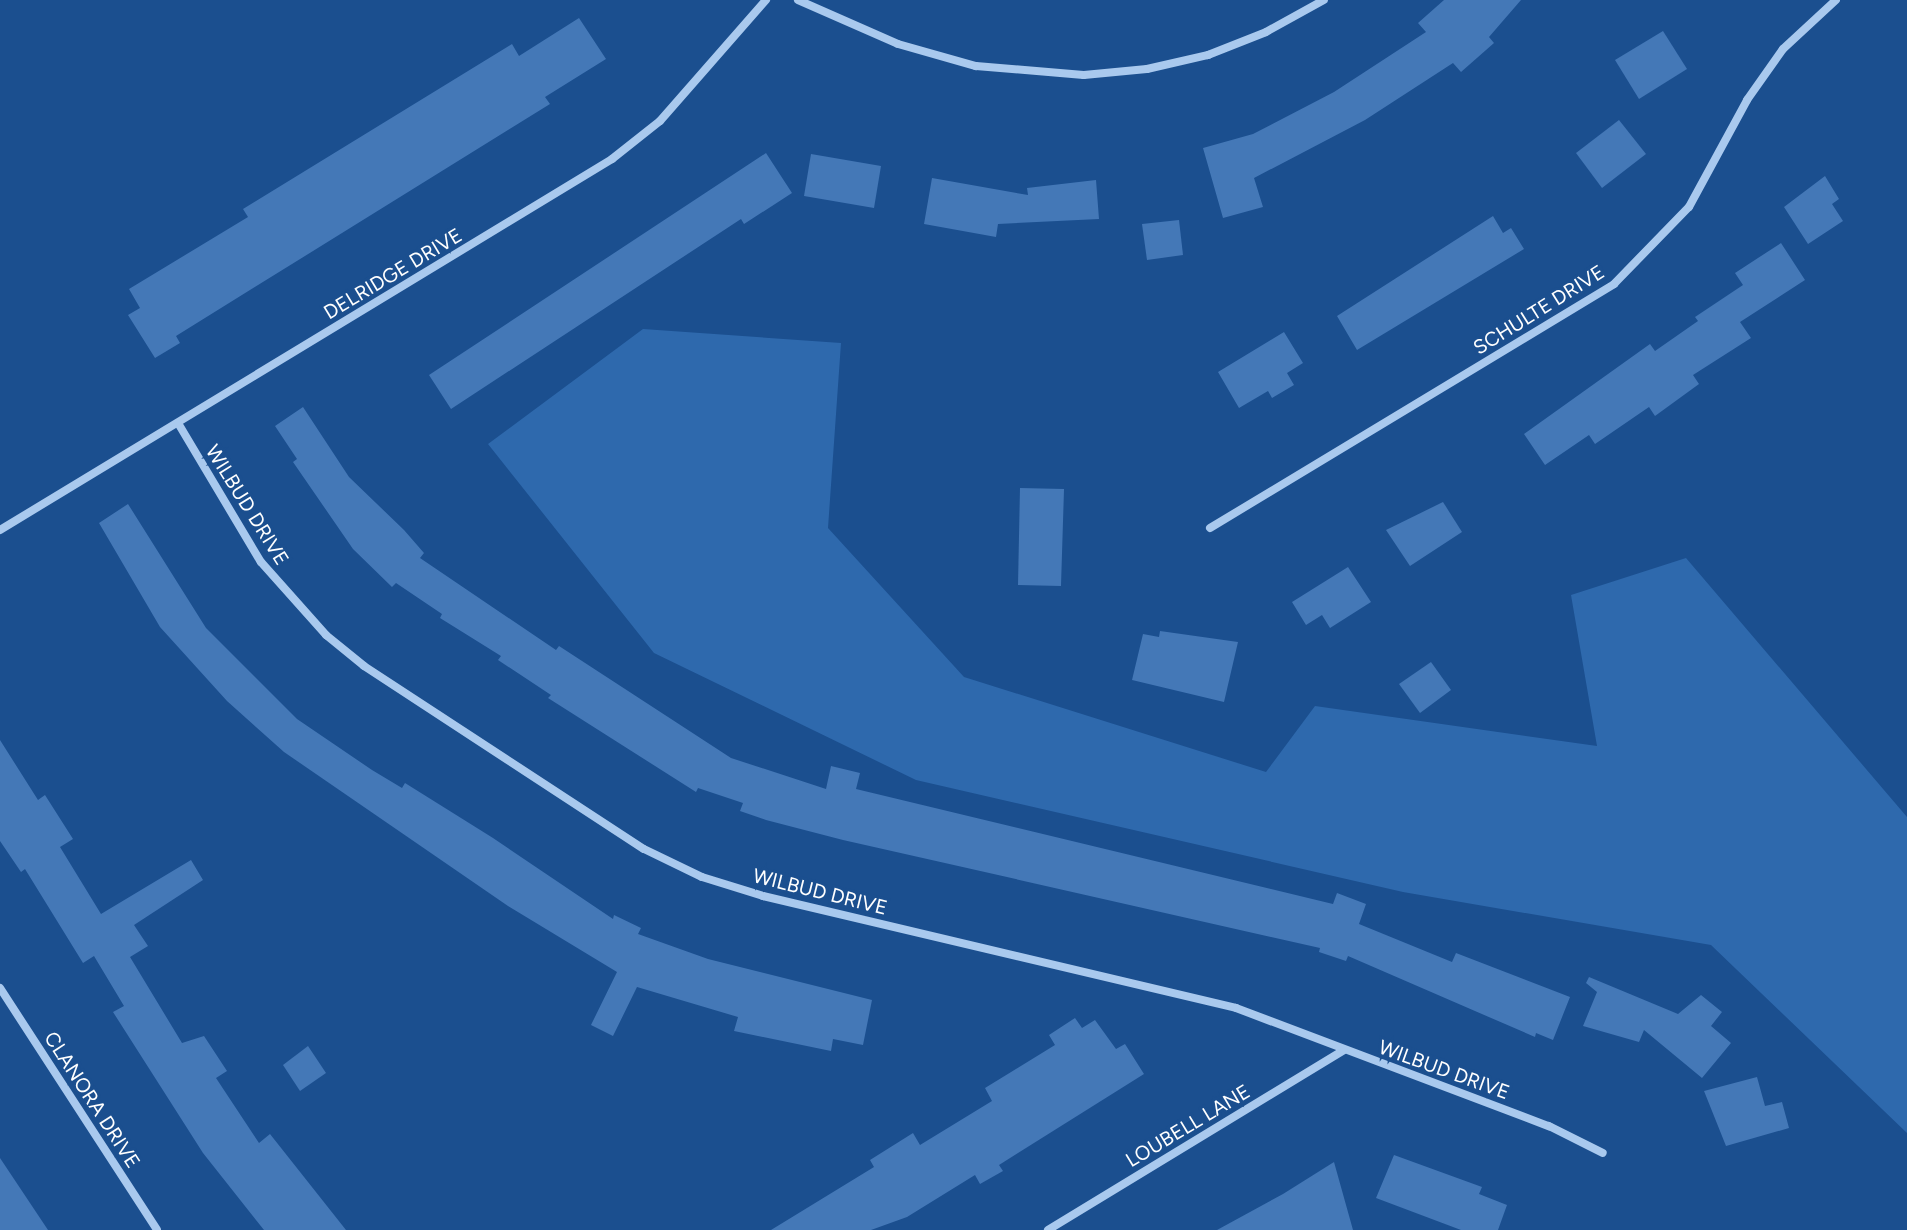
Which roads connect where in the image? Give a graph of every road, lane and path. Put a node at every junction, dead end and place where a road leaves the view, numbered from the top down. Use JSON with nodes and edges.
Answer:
{"nodes":[{"id":1,"x":766,"y":0,"type":"edge"},
{"id":2,"x":798,"y":0,"type":"edge"},
{"id":3,"x":1324,"y":0,"type":"edge"},
{"id":4,"x":1836,"y":0,"type":"edge"},
{"id":5,"x":178,"y":423,"type":"junction"},
{"id":6,"x":1210,"y":528,"type":"dead end"},
{"id":7,"x":0,"y":530,"type":"edge"},
{"id":8,"x":0,"y":988,"type":"edge"},
{"id":9,"x":1344,"y":1050,"type":"junction"},
{"id":10,"x":1603,"y":1153,"type":"dead end"},
{"id":11,"x":157,"y":1230,"type":"edge"},
{"id":12,"x":1048,"y":1230,"type":"edge"}],
"edges":[{"from":1,"to":5,"type":"street","name":"DELRIDGE DRIVE"},
{"from":2,"to":3,"type":"street"},
{"from":4,"to":6,"type":"street","name":"SCHULTE DRIVE"},
{"from":5,"to":7,"type":"street","name":"DELRIDGE DRIVE"},
{"from":5,"to":9,"type":"street","name":"WILBUD DRIVE"},
{"from":8,"to":11,"type":"street","name":"CLANORA DRIVE"},
{"from":9,"to":10,"type":"street","name":"WILBUD DRIVE"},
{"from":9,"to":12,"type":"street","name":"LOUBELL LANE"}]}
